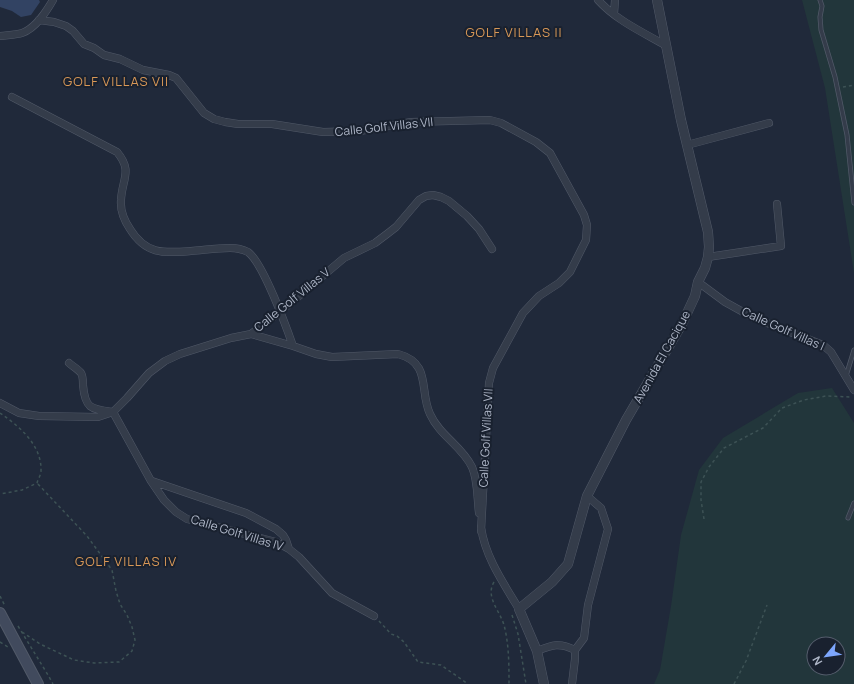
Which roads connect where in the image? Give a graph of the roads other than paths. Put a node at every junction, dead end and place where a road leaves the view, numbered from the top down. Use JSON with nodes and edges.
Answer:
{"nodes":[{"id":1,"x":53,"y":0,"type":"edge"},
{"id":2,"x":598,"y":0,"type":"edge"},
{"id":3,"x":616,"y":0,"type":"edge"},
{"id":4,"x":657,"y":0,"type":"edge"},
{"id":5,"x":820,"y":0,"type":"edge"},
{"id":6,"x":614,"y":14,"type":"junction"},
{"id":7,"x":39,"y":20,"type":"junction"},
{"id":8,"x":0,"y":36,"type":"edge"},
{"id":9,"x":665,"y":45,"type":"junction"},
{"id":10,"x":12,"y":98,"type":"dead end"},
{"id":11,"x":769,"y":123,"type":"dead end"},
{"id":12,"x":687,"y":145,"type":"junction"},
{"id":13,"x":854,"y":203,"type":"edge"},
{"id":14,"x":777,"y":204,"type":"dead end"},
{"id":15,"x":492,"y":250,"type":"dead end"},
{"id":16,"x":708,"y":257,"type":"junction"},
{"id":17,"x":698,"y":282,"type":"junction"},
{"id":18,"x":280,"y":312,"type":"junction"},
{"id":19,"x":251,"y":334,"type":"junction"},
{"id":20,"x":294,"y":346,"type":"junction"},
{"id":21,"x":854,"y":350,"type":"edge"},
{"id":22,"x":69,"y":363,"type":"dead end"},
{"id":23,"x":845,"y":376,"type":"junction"},
{"id":24,"x":854,"y":390,"type":"edge"},
{"id":25,"x":0,"y":403,"type":"edge"},
{"id":26,"x":113,"y":412,"type":"junction"},
{"id":27,"x":151,"y":481,"type":"junction"},
{"id":28,"x":587,"y":496,"type":"junction"},
{"id":29,"x":854,"y":504,"type":"edge"},
{"id":30,"x":848,"y":518,"type":"dead end"},
{"id":31,"x":481,"y":531,"type":"junction"},
{"id":32,"x":289,"y":549,"type":"junction"},
{"id":33,"x":3,"y":610,"type":"edge"},
{"id":34,"x":515,"y":612,"type":"junction"},
{"id":35,"x":374,"y":616,"type":"road end"},
{"id":36,"x":575,"y":650,"type":"junction"},
{"id":37,"x":537,"y":652,"type":"junction"},
{"id":38,"x":38,"y":684,"type":"edge"},
{"id":39,"x":544,"y":684,"type":"edge"},
{"id":40,"x":572,"y":684,"type":"edge"}],
"edges":[{"from":1,"to":7,"type":"street"},
{"from":2,"to":6,"type":"street"},
{"from":3,"to":6,"type":"street"},
{"from":4,"to":9,"type":"street","name":"Avenida El Cacique"},
{"from":5,"to":13,"type":"lane"},
{"from":6,"to":9,"type":"street"},
{"from":7,"to":8,"type":"street"},
{"from":7,"to":31,"type":"street","name":"Calle Golf Villas VII"},
{"from":9,"to":12,"type":"street","name":"Avenida El Cacique"},
{"from":10,"to":18,"type":"street"},
{"from":11,"to":12,"type":"street"},
{"from":12,"to":16,"type":"street","name":"Avenida El Cacique"},
{"from":14,"to":16,"type":"street"},
{"from":15,"to":18,"type":"street","name":"Calle Golf Villas V"},
{"from":16,"to":17,"type":"street","name":"Avenida El Cacique"},
{"from":17,"to":23,"type":"street","name":"Calle Golf Villas I"},
{"from":17,"to":28,"type":"street","name":"Avenida El Cacique"},
{"from":18,"to":19,"type":"street","name":"Calle Golf Villas V"},
{"from":18,"to":20,"type":"street"},
{"from":19,"to":20,"type":"street"},
{"from":19,"to":26,"type":"street","name":"Calle Golf Villas V"},
{"from":20,"to":31,"type":"street"},
{"from":21,"to":23,"type":"lane"},
{"from":22,"to":26,"type":"street"},
{"from":23,"to":24,"type":"street","name":"Calle Golf Villas I"},
{"from":25,"to":26,"type":"street"},
{"from":26,"to":27,"type":"street","name":"Calle Golf Villas IV"},
{"from":27,"to":32,"type":"street"},
{"from":27,"to":32,"type":"street","name":"Calle Golf Villas IV"},
{"from":28,"to":34,"type":"street","name":"Avenida El Cacique"},
{"from":28,"to":36,"type":"street"},
{"from":29,"to":30,"type":"lane"},
{"from":31,"to":34,"type":"street"},
{"from":32,"to":35,"type":"street","name":"Calle Golf Villas IV"},
{"from":33,"to":38,"type":"main road"},
{"from":34,"to":37,"type":"street"},
{"from":36,"to":37,"type":"street"},
{"from":36,"to":40,"type":"street"},
{"from":37,"to":39,"type":"street"}]}
